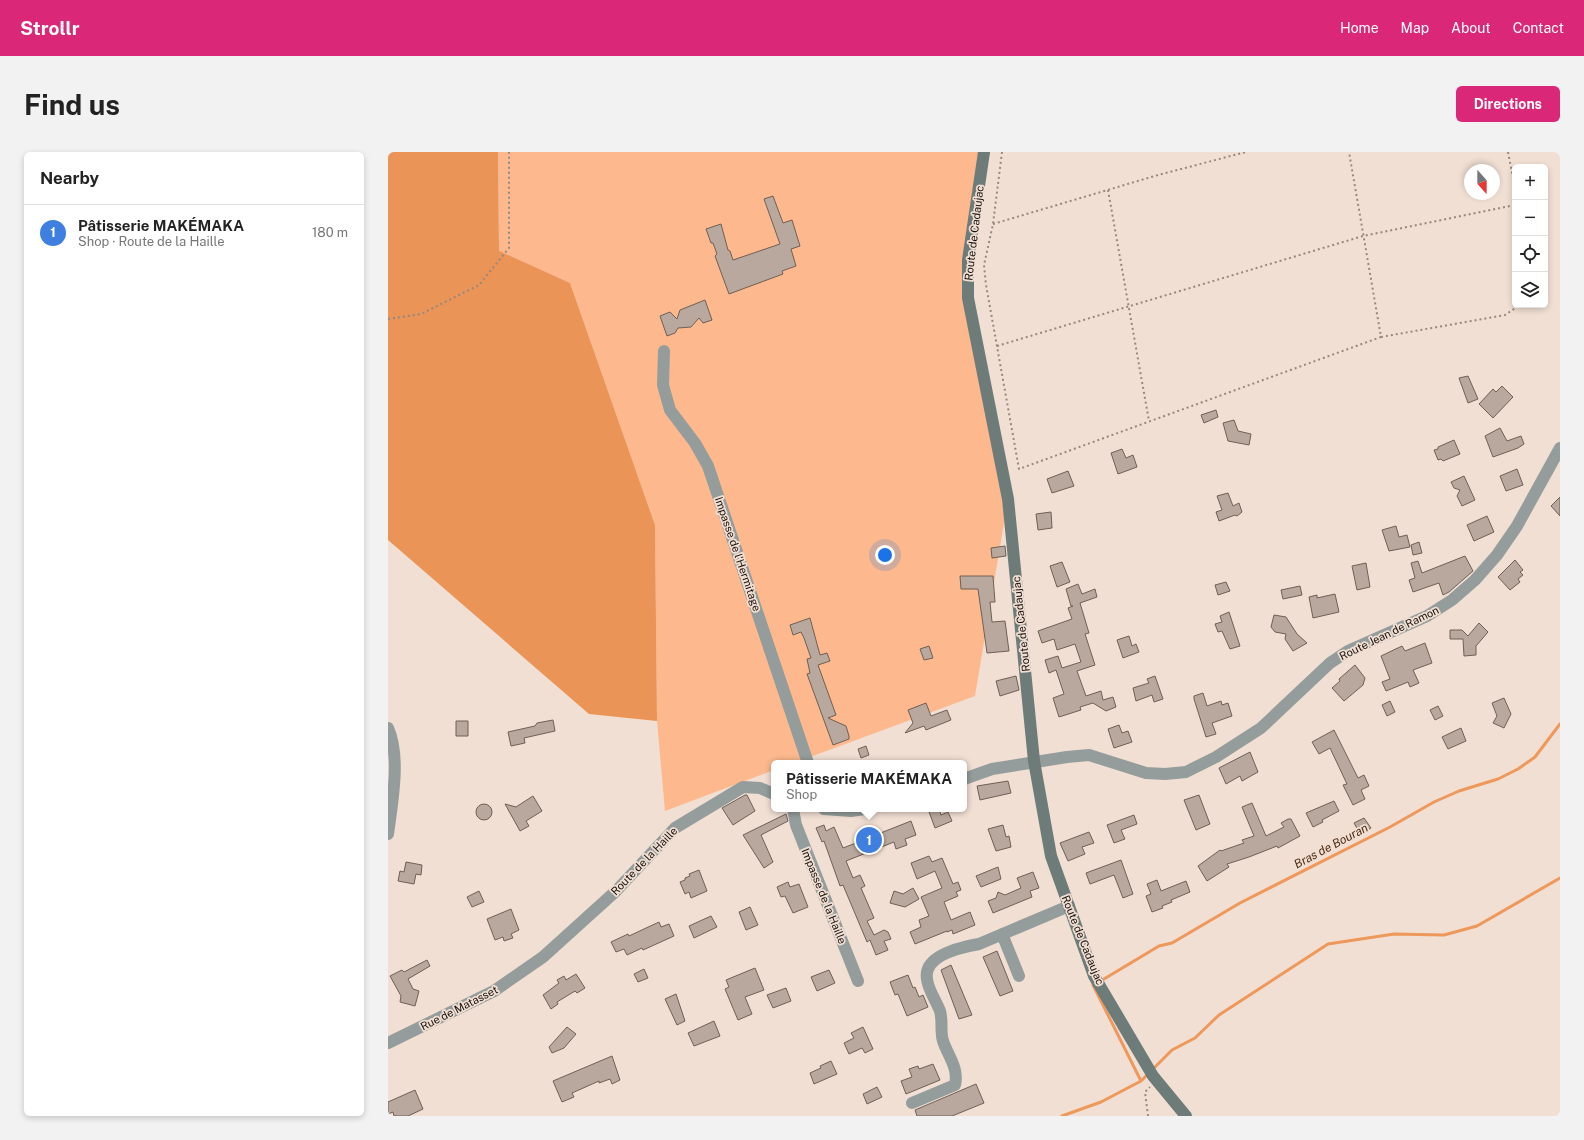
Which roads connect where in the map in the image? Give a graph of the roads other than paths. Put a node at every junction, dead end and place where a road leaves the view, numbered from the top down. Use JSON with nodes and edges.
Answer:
{"nodes":[{"id":1,"x":984,"y":152,"type":"edge"},
{"id":2,"x":664,"y":351,"type":"dead end"},
{"id":3,"x":1560,"y":448,"type":"edge"},
{"id":4,"x":388,"y":728,"type":"edge"},
{"id":5,"x":807,"y":760,"type":"edge"},
{"id":6,"x":1034,"y":761,"type":"junction"},
{"id":7,"x":967,"y":778,"type":"edge"},
{"id":8,"x":771,"y":793,"type":"edge"},
{"id":9,"x":794,"y":812,"type":"edge"},
{"id":10,"x":388,"y":834,"type":"edge"},
{"id":11,"x":1069,"y":906,"type":"junction"},
{"id":12,"x":583,"y":920,"type":"joint"},
{"id":13,"x":1002,"y":934,"type":"junction"},
{"id":14,"x":1018,"y":976,"type":"dead end"},
{"id":15,"x":858,"y":981,"type":"dead end"},
{"id":16,"x":388,"y":1043,"type":"edge"},
{"id":17,"x":912,"y":1103,"type":"dead end"},
{"id":18,"x":1186,"y":1116,"type":"edge"}],
"edges":[{"from":1,"to":6,"type":"street","name":"Route de Cadaujac"},
{"from":2,"to":5,"type":"street","name":"Impasse de l'Hermitage"},
{"from":3,"to":6,"type":"street","name":"Route Jean de Ramon"},
{"from":4,"to":10,"type":"street"},
{"from":6,"to":7,"type":"street"},
{"from":6,"to":11,"type":"street","name":"Route de Cadaujac"},
{"from":8,"to":12,"type":"street","name":"Route de la Haille"},
{"from":9,"to":15,"type":"street","name":"Impasse de la Haille"},
{"from":11,"to":13,"type":"street"},
{"from":11,"to":18,"type":"street","name":"Route de Cadaujac"},
{"from":12,"to":16,"type":"street","name":"Rue de Matasset"},
{"from":13,"to":14,"type":"street"},
{"from":13,"to":17,"type":"street"}]}
